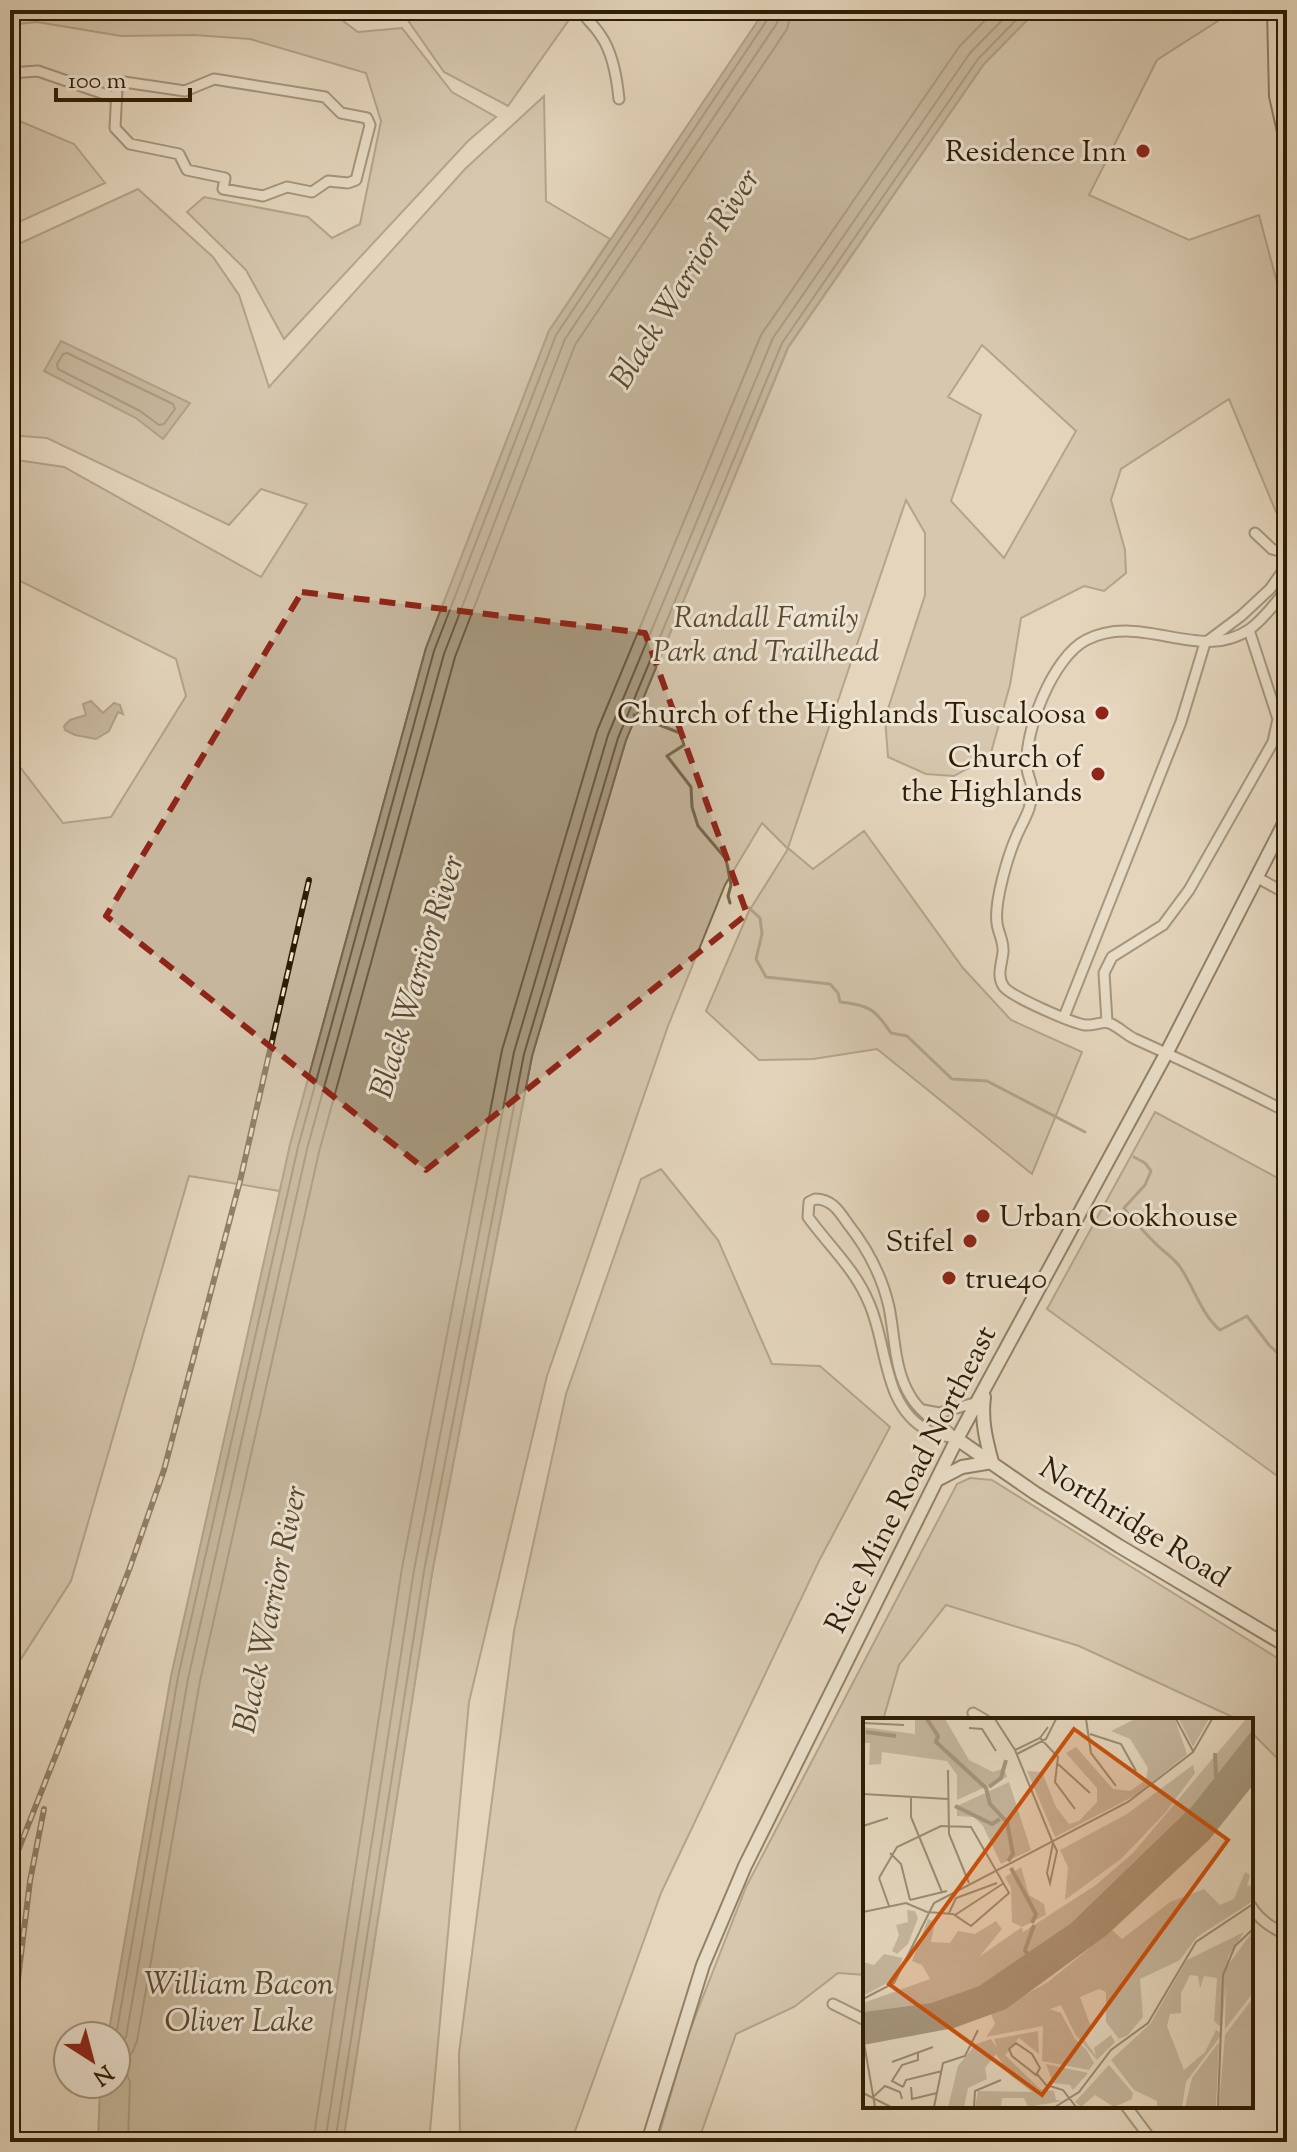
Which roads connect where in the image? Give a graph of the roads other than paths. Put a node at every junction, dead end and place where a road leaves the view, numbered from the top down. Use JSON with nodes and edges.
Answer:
{"nodes":[{"id":1,"x":580,"y":10,"type":"edge"},
{"id":2,"x":1274,"y":10,"type":"edge"},
{"id":3,"x":10,"y":73,"type":"edge"},
{"id":4,"x":116,"y":98,"type":"junction"},
{"id":5,"x":619,"y":99,"type":"dead end"},
{"id":6,"x":1287,"y":145,"type":"edge"},
{"id":7,"x":1255,"y":533,"type":"dead end"},
{"id":8,"x":1287,"y":553,"type":"edge"},
{"id":9,"x":1287,"y":565,"type":"edge"},
{"id":10,"x":1287,"y":589,"type":"edge"},
{"id":11,"x":1249,"y":630,"type":"junction"},
{"id":12,"x":1205,"y":643,"type":"junction"},
{"id":13,"x":1287,"y":818,"type":"edge"},
{"id":14,"x":1258,"y":878,"type":"junction"},
{"id":15,"x":1287,"y":894,"type":"edge"},
{"id":16,"x":1064,"y":1017,"type":"junction"},
{"id":17,"x":1107,"y":1022,"type":"junction"},
{"id":18,"x":1167,"y":1052,"type":"junction"},
{"id":19,"x":1287,"y":1112,"type":"edge"},
{"id":20,"x":981,"y":1396,"type":"junction"},
{"id":21,"x":921,"y":1410,"type":"junction"},
{"id":22,"x":957,"y":1439,"type":"junction"},
{"id":23,"x":992,"y":1462,"type":"junction"},
{"id":24,"x":937,"y":1480,"type":"junction"},
{"id":25,"x":1287,"y":1646,"type":"edge"},
{"id":26,"x":973,"y":1713,"type":"dead end"},
{"id":27,"x":982,"y":1718,"type":"edge"},
{"id":28,"x":1253,"y":1908,"type":"edge"},
{"id":29,"x":1287,"y":1935,"type":"edge"},
{"id":30,"x":833,"y":2004,"type":"dead end"},
{"id":31,"x":863,"y":2019,"type":"edge"},
{"id":32,"x":1128,"y":2108,"type":"edge"},
{"id":33,"x":648,"y":2142,"type":"edge"},
{"id":34,"x":1153,"y":2142,"type":"edge"}],
"edges":[{"from":1,"to":5,"type":"street"},
{"from":2,"to":6,"type":"main road"},
{"from":3,"to":4,"type":"street"},
{"from":4,"to":4,"type":"street"},
{"from":7,"to":8,"type":"street"},
{"from":9,"to":12,"type":"street"},
{"from":10,"to":11,"type":"street"},
{"from":11,"to":12,"type":"street"},
{"from":11,"to":17,"type":"street"},
{"from":12,"to":16,"type":"street"},
{"from":12,"to":16,"type":"street"},
{"from":13,"to":14,"type":"main road","name":"Rice Mine Road Northeast"},
{"from":14,"to":15,"type":"street"},
{"from":14,"to":18,"type":"main road","name":"Rice Mine Road Northeast"},
{"from":16,"to":17,"type":"street"},
{"from":17,"to":18,"type":"street"},
{"from":18,"to":19,"type":"street"},
{"from":18,"to":20,"type":"main road","name":"Rice Mine Road Northeast"},
{"from":20,"to":21,"type":"street"},
{"from":20,"to":22,"type":"main road","name":"Rice Mine Road Northeast"},
{"from":20,"to":23,"type":"main road"},
{"from":21,"to":22,"type":"street"},
{"from":21,"to":22,"type":"street"},
{"from":22,"to":23,"type":"main road","name":"Northridge Road"},
{"from":22,"to":24,"type":"main road","name":"Rice Mine Road Northeast"},
{"from":23,"to":24,"type":"main road"},
{"from":23,"to":25,"type":"main road","name":"Northridge Road"},
{"from":24,"to":33,"type":"main road","name":"Rice Mine Road Northeast"},
{"from":26,"to":27,"type":"street"},
{"from":28,"to":29,"type":"street"},
{"from":30,"to":31,"type":"street"},
{"from":32,"to":34,"type":"street"}]}
